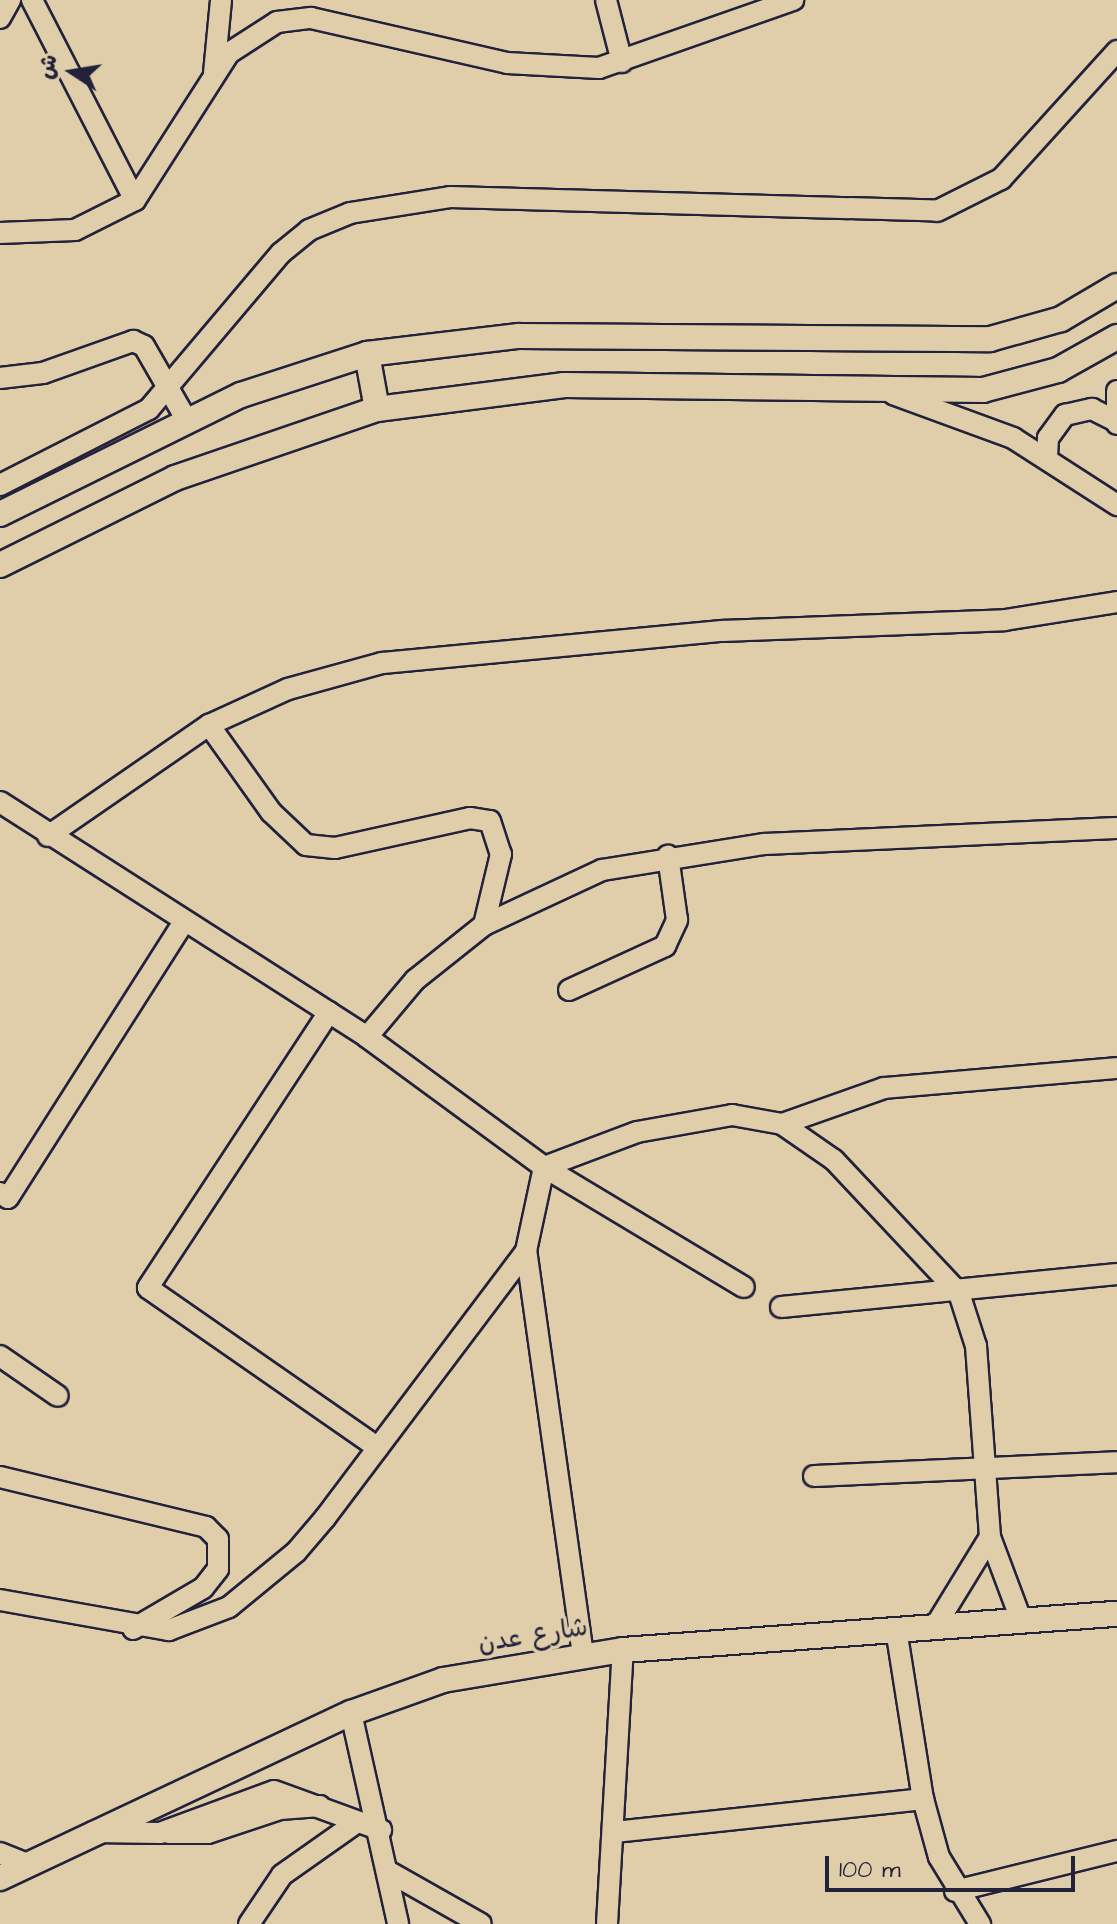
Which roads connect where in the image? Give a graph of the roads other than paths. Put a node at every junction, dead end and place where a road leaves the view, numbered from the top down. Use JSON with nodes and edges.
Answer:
{"nodes":[{"id":1,"x":10,"y":0,"type":"edge"},
{"id":2,"x":32,"y":0,"type":"edge"},
{"id":3,"x":221,"y":0,"type":"edge"},
{"id":4,"x":606,"y":0,"type":"edge"},
{"id":5,"x":793,"y":0,"type":"edge"},
{"id":6,"x":309,"y":9,"type":"edge"},
{"id":7,"x":0,"y":18,"type":"edge"},
{"id":8,"x":1117,"y":51,"type":"edge"},
{"id":9,"x":622,"y":62,"type":"junction"},
{"id":10,"x":214,"y":73,"type":"junction"},
{"id":11,"x":135,"y":200,"type":"junction"},
{"id":12,"x":0,"y":233,"type":"edge"},
{"id":13,"x":1117,"y":286,"type":"edge"},
{"id":14,"x":1117,"y":337,"type":"edge"},
{"id":15,"x":367,"y":354,"type":"junction"},
{"id":16,"x":0,"y":378,"type":"edge"},
{"id":17,"x":171,"y":390,"type":"junction"},
{"id":18,"x":881,"y":391,"type":"junction"},
{"id":19,"x":1117,"y":391,"type":"edge"},
{"id":20,"x":377,"y":409,"type":"junction"},
{"id":21,"x":186,"y":419,"type":"junction"},
{"id":22,"x":1117,"y":423,"type":"edge"},
{"id":23,"x":1047,"y":457,"type":"junction"},
{"id":24,"x":0,"y":485,"type":"edge"},
{"id":25,"x":1117,"y":505,"type":"edge"},
{"id":26,"x":0,"y":514,"type":"edge"},
{"id":27,"x":0,"y":565,"type":"edge"},
{"id":28,"x":1117,"y":602,"type":"edge"},
{"id":29,"x":209,"y":725,"type":"junction"},
{"id":30,"x":0,"y":802,"type":"edge"},
{"id":31,"x":1117,"y":828,"type":"edge"},
{"id":32,"x":48,"y":836,"type":"junction"},
{"id":33,"x":668,"y":856,"type":"junction"},
{"id":34,"x":184,"y":922,"type":"junction"},
{"id":35,"x":484,"y":925,"type":"junction"},
{"id":36,"x":569,"y":990,"type":"dead end"},
{"id":37,"x":329,"y":1012,"type":"junction"},
{"id":38,"x":367,"y":1037,"type":"junction"},
{"id":39,"x":1117,"y":1068,"type":"edge"},
{"id":40,"x":782,"y":1124,"type":"junction"},
{"id":41,"x":544,"y":1167,"type":"junction"},
{"id":42,"x":0,"y":1193,"type":"edge"},
{"id":43,"x":526,"y":1251,"type":"junction"},
{"id":44,"x":1117,"y":1274,"type":"edge"},
{"id":45,"x":744,"y":1287,"type":"dead end"},
{"id":46,"x":959,"y":1293,"type":"junction"},
{"id":47,"x":781,"y":1307,"type":"dead end"},
{"id":48,"x":0,"y":1356,"type":"edge"},
{"id":49,"x":58,"y":1396,"type":"dead end"},
{"id":50,"x":378,"y":1448,"type":"junction"},
{"id":51,"x":1117,"y":1462,"type":"edge"},
{"id":52,"x":987,"y":1465,"type":"junction"},
{"id":53,"x":814,"y":1476,"type":"dead end"},
{"id":54,"x":0,"y":1477,"type":"edge"},
{"id":55,"x":990,"y":1537,"type":"junction"},
{"id":56,"x":0,"y":1600,"type":"edge"},
{"id":57,"x":1117,"y":1614,"type":"edge"},
{"id":58,"x":1021,"y":1620,"type":"junction"},
{"id":59,"x":936,"y":1625,"type":"junction"},
{"id":60,"x":133,"y":1629,"type":"junction"},
{"id":61,"x":896,"y":1629,"type":"junction"},
{"id":62,"x":623,"y":1650,"type":"junction"},
{"id":63,"x":583,"y":1655,"type":"junction"},
{"id":64,"x":351,"y":1713,"type":"junction"},
{"id":65,"x":923,"y":1799,"type":"junction"},
{"id":66,"x":357,"y":1822,"type":"junction"},
{"id":67,"x":381,"y":1830,"type":"junction"},
{"id":68,"x":92,"y":1832,"type":"junction"},
{"id":69,"x":615,"y":1832,"type":"junction"},
{"id":70,"x":0,"y":1853,"type":"edge"},
{"id":71,"x":1115,"y":1854,"type":"edge"},
{"id":72,"x":27,"y":1864,"type":"junction"},
{"id":73,"x":391,"y":1873,"type":"junction"},
{"id":74,"x":0,"y":1878,"type":"edge"},
{"id":75,"x":955,"y":1891,"type":"junction"},
{"id":76,"x":249,"y":1924,"type":"edge"},
{"id":77,"x":398,"y":1924,"type":"edge"},
{"id":78,"x":481,"y":1924,"type":"edge"},
{"id":79,"x":607,"y":1924,"type":"edge"},
{"id":80,"x":979,"y":1924,"type":"edge"}],
"edges":[{"from":1,"to":7,"type":"street"},
{"from":2,"to":11,"type":"street"},
{"from":3,"to":10,"type":"street"},
{"from":4,"to":9,"type":"street"},
{"from":5,"to":9,"type":"street"},
{"from":6,"to":9,"type":"street"},
{"from":6,"to":10,"type":"street"},
{"from":8,"to":17,"type":"street"},
{"from":10,"to":11,"type":"street"},
{"from":11,"to":12,"type":"street"},
{"from":13,"to":15,"type":"street"},
{"from":14,"to":18,"type":"street"},
{"from":15,"to":20,"type":"street"},
{"from":15,"to":21,"type":"street"},
{"from":16,"to":17,"type":"street"},
{"from":17,"to":21,"type":"street"},
{"from":17,"to":24,"type":"street"},
{"from":18,"to":20,"type":"street"},
{"from":18,"to":23,"type":"street"},
{"from":19,"to":22,"type":"street"},
{"from":20,"to":27,"type":"street"},
{"from":21,"to":26,"type":"street"},
{"from":22,"to":23,"type":"street"},
{"from":23,"to":25,"type":"street"},
{"from":28,"to":29,"type":"street"},
{"from":29,"to":32,"type":"street"},
{"from":29,"to":35,"type":"street"},
{"from":30,"to":32,"type":"street"},
{"from":31,"to":33,"type":"street"},
{"from":32,"to":34,"type":"street"},
{"from":33,"to":35,"type":"street"},
{"from":33,"to":36,"type":"street"},
{"from":34,"to":37,"type":"street"},
{"from":34,"to":42,"type":"street"},
{"from":35,"to":38,"type":"street"},
{"from":37,"to":38,"type":"street"},
{"from":37,"to":50,"type":"street"},
{"from":38,"to":41,"type":"street"},
{"from":39,"to":40,"type":"street"},
{"from":40,"to":41,"type":"street"},
{"from":40,"to":46,"type":"street"},
{"from":41,"to":43,"type":"street"},
{"from":41,"to":45,"type":"street"},
{"from":43,"to":50,"type":"street"},
{"from":43,"to":63,"type":"street"},
{"from":44,"to":46,"type":"street"},
{"from":46,"to":47,"type":"street"},
{"from":46,"to":52,"type":"street"},
{"from":48,"to":49,"type":"street"},
{"from":50,"to":60,"type":"street"},
{"from":51,"to":52,"type":"street"},
{"from":52,"to":53,"type":"street"},
{"from":52,"to":55,"type":"street"},
{"from":54,"to":60,"type":"street"},
{"from":55,"to":58,"type":"street"},
{"from":55,"to":59,"type":"street"},
{"from":56,"to":60,"type":"street"},
{"from":57,"to":58,"type":"street","name":"شارع عدن"},
{"from":58,"to":59,"type":"street","name":"شارع عدن"},
{"from":59,"to":61,"type":"street","name":"شارع عدن"},
{"from":61,"to":62,"type":"street","name":"شارع عدن"},
{"from":61,"to":65,"type":"street"},
{"from":62,"to":63,"type":"street","name":"شارع عدن"},
{"from":62,"to":69,"type":"street"},
{"from":63,"to":64,"type":"street","name":"شارع عدن"},
{"from":64,"to":67,"type":"street"},
{"from":64,"to":68,"type":"street","name":"شارع عدن"},
{"from":65,"to":69,"type":"street"},
{"from":65,"to":75,"type":"street"},
{"from":66,"to":67,"type":"street"},
{"from":66,"to":68,"type":"street"},
{"from":66,"to":76,"type":"street"},
{"from":67,"to":73,"type":"street"},
{"from":68,"to":72,"type":"street","name":"شارع عدن"},
{"from":69,"to":79,"type":"street"},
{"from":70,"to":72,"type":"street"},
{"from":71,"to":75,"type":"street"},
{"from":72,"to":74,"type":"street","name":"شارع عدن"},
{"from":73,"to":77,"type":"street"},
{"from":73,"to":78,"type":"street"},
{"from":75,"to":80,"type":"street"}]}
